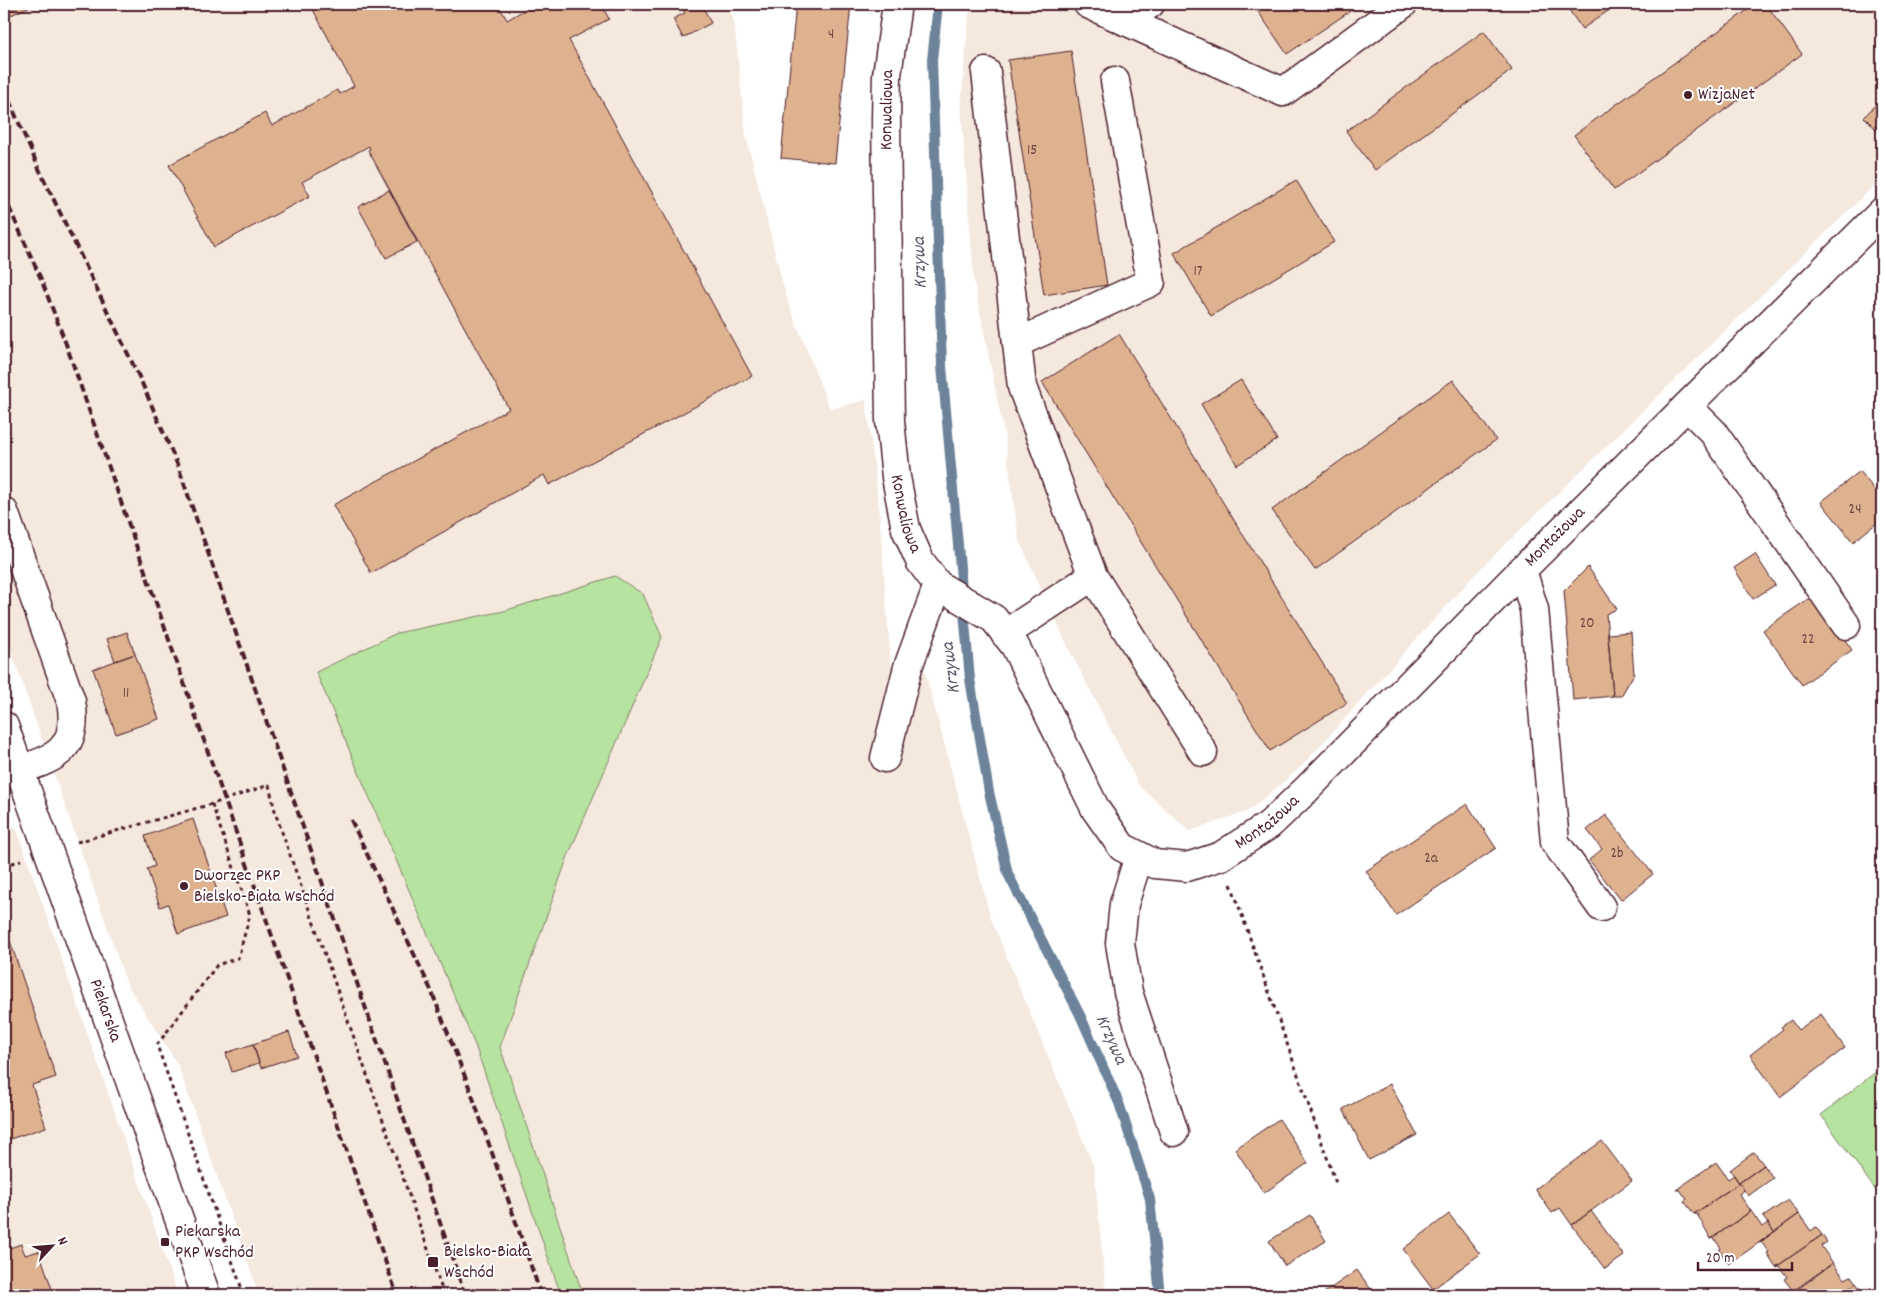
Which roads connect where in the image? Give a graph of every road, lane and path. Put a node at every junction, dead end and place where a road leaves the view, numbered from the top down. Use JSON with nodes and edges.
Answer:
{"nodes":[{"id":1,"x":897,"y":4,"type":"edge"},
{"id":2,"x":1088,"y":4,"type":"edge"},
{"id":3,"x":1150,"y":4,"type":"edge"},
{"id":4,"x":1404,"y":4,"type":"edge"},
{"id":5,"x":1126,"y":21,"type":"junction"},
{"id":6,"x":986,"y":72,"type":"dead end"},
{"id":7,"x":1114,"y":81,"type":"dead end"},
{"id":8,"x":1878,"y":226,"type":"edge"},
{"id":9,"x":1017,"y":343,"type":"junction"},
{"id":10,"x":1687,"y":406,"type":"junction"},
{"id":11,"x":4,"y":512,"type":"edge"},
{"id":12,"x":1522,"y":570,"type":"junction"},
{"id":13,"x":1093,"y":576,"type":"junction"},
{"id":14,"x":938,"y":585,"type":"junction"},
{"id":15,"x":1846,"y":625,"type":"dead end"},
{"id":16,"x":1000,"y":626,"type":"junction"},
{"id":17,"x":4,"y":726,"type":"edge"},
{"id":18,"x":1203,"y":752,"type":"dead end"},
{"id":19,"x":885,"y":758,"type":"dead end"},
{"id":20,"x":11,"y":772,"type":"edge"},
{"id":21,"x":212,"y":804,"type":"junction"},
{"id":22,"x":47,"y":851,"type":"junction"},
{"id":23,"x":1139,"y":856,"type":"junction"},
{"id":24,"x":1221,"y":856,"type":"junction"},
{"id":25,"x":1601,"y":907,"type":"dead end"},
{"id":26,"x":1174,"y":1132,"type":"dead end"},
{"id":27,"x":1336,"y":1183,"type":"dead end"},
{"id":28,"x":206,"y":1295,"type":"edge"},
{"id":29,"x":244,"y":1295,"type":"edge"},
{"id":30,"x":444,"y":1295,"type":"edge"}],
"edges":[{"from":1,"to":14,"type":"street","name":"Konwaliowa"},
{"from":2,"to":5,"type":"street"},
{"from":3,"to":5,"type":"street"},
{"from":4,"to":5,"type":"street"},
{"from":6,"to":9,"type":"street"},
{"from":7,"to":9,"type":"street"},
{"from":8,"to":10,"type":"street","name":"Montażowa"},
{"from":9,"to":13,"type":"street"},
{"from":10,"to":12,"type":"street","name":"Montażowa"},
{"from":10,"to":15,"type":"street"},
{"from":11,"to":20,"type":"street"},
{"from":12,"to":24,"type":"street","name":"Montażowa"},
{"from":12,"to":25,"type":"street"},
{"from":13,"to":16,"type":"street"},
{"from":13,"to":18,"type":"street"},
{"from":14,"to":16,"type":"street","name":"Konwaliowa"},
{"from":14,"to":19,"type":"street"},
{"from":16,"to":23,"type":"street","name":"Konwaliowa"},
{"from":17,"to":20,"type":"street","name":"Piekarska"},
{"from":20,"to":22,"type":"street","name":"Piekarska"},
{"from":21,"to":22,"type":"path"},
{"from":21,"to":29,"type":"path"},
{"from":21,"to":30,"type":"path"},
{"from":22,"to":28,"type":"street","name":"Piekarska"},
{"from":23,"to":24,"type":"street","name":"Konwaliowa"},
{"from":23,"to":26,"type":"street"},
{"from":24,"to":27,"type":"path"}]}
